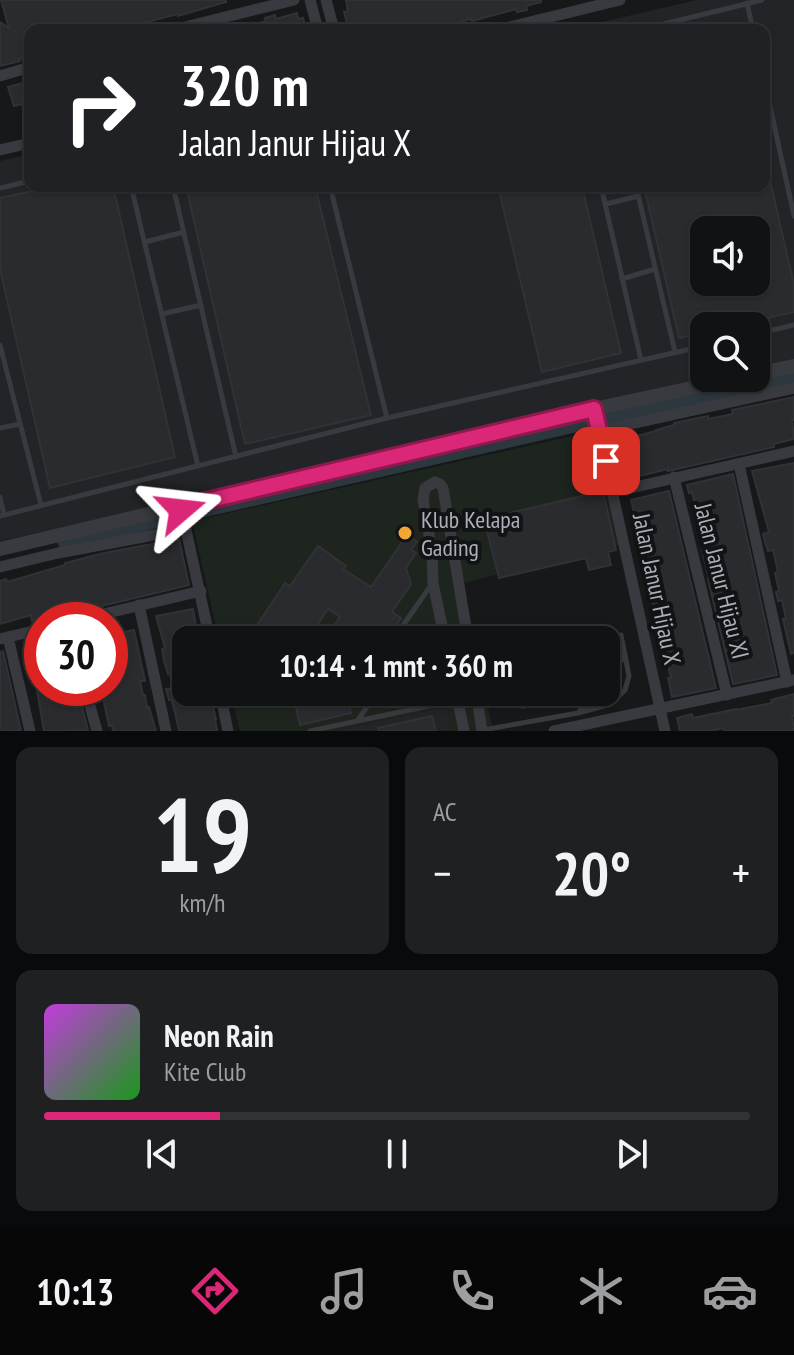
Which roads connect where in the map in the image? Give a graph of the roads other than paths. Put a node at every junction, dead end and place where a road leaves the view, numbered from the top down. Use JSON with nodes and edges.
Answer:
{"nodes":[{"id":1,"x":294,"y":0,"type":"edge"},
{"id":2,"x":310,"y":0,"type":"edge"},
{"id":3,"x":326,"y":0,"type":"edge"},
{"id":4,"x":620,"y":0,"type":"edge"},
{"id":5,"x":762,"y":0,"type":"edge"},
{"id":6,"x":747,"y":3,"type":"junction"},
{"id":7,"x":197,"y":24,"type":"edge"},
{"id":8,"x":316,"y":24,"type":"edge"},
{"id":9,"x":332,"y":24,"type":"edge"},
{"id":10,"x":522,"y":24,"type":"edge"},
{"id":11,"x":663,"y":24,"type":"edge"},
{"id":12,"x":752,"y":24,"type":"edge"},
{"id":13,"x":24,"y":69,"type":"edge"},
{"id":14,"x":0,"y":76,"type":"edge"},
{"id":15,"x":770,"y":106,"type":"edge"},
{"id":16,"x":24,"y":144,"type":"edge"},
{"id":17,"x":0,"y":150,"type":"edge"},
{"id":18,"x":24,"y":182,"type":"edge"},
{"id":19,"x":0,"y":188,"type":"edge"},
{"id":20,"x":132,"y":192,"type":"edge"},
{"id":21,"x":174,"y":192,"type":"edge"},
{"id":22,"x":331,"y":192,"type":"edge"},
{"id":23,"x":603,"y":192,"type":"edge"},
{"id":24,"x":637,"y":192,"type":"edge"},
{"id":25,"x":638,"y":196,"type":"junction"},
{"id":26,"x":606,"y":204,"type":"junction"},
{"id":27,"x":794,"y":216,"type":"edge"},
{"id":28,"x":184,"y":232,"type":"junction"},
{"id":29,"x":145,"y":242,"type":"junction"},
{"id":30,"x":655,"y":269,"type":"junction"},
{"id":31,"x":622,"y":279,"type":"junction"},
{"id":32,"x":201,"y":305,"type":"junction"},
{"id":33,"x":162,"y":314,"type":"junction"},
{"id":34,"x":794,"y":325,"type":"edge"},
{"id":35,"x":770,"y":331,"type":"edge"},
{"id":36,"x":0,"y":349,"type":"edge"},
{"id":37,"x":690,"y":349,"type":"edge"},
{"id":38,"x":675,"y":352,"type":"junction"},
{"id":39,"x":641,"y":360,"type":"junction"},
{"id":40,"x":794,"y":366,"type":"edge"},
{"id":41,"x":770,"y":371,"type":"edge"},
{"id":42,"x":794,"y":388,"type":"edge"},
{"id":43,"x":693,"y":392,"type":"edge"},
{"id":44,"x":387,"y":418,"type":"junction"},
{"id":45,"x":597,"y":422,"type":"junction"},
{"id":46,"x":20,"y":424,"type":"junction"},
{"id":47,"x":0,"y":428,"type":"edge"},
{"id":48,"x":794,"y":451,"type":"edge"},
{"id":49,"x":236,"y":457,"type":"junction"},
{"id":50,"x":739,"y":464,"type":"junction"},
{"id":51,"x":198,"y":466,"type":"junction"},
{"id":52,"x":674,"y":477,"type":"junction"},
{"id":53,"x":613,"y":492,"type":"junction"},
{"id":54,"x":0,"y":497,"type":"edge"},
{"id":55,"x":41,"y":505,"type":"junction"},
{"id":56,"x":181,"y":508,"type":"junction"},
{"id":57,"x":2,"y":515,"type":"edge"},
{"id":58,"x":185,"y":526,"type":"junction"},
{"id":59,"x":0,"y":549,"type":"edge"},
{"id":60,"x":455,"y":552,"type":"junction"},
{"id":61,"x":432,"y":553,"type":"junction"},
{"id":62,"x":0,"y":567,"type":"edge"},
{"id":63,"x":433,"y":583,"type":"junction"},
{"id":64,"x":201,"y":591,"type":"junction"},
{"id":65,"x":139,"y":605,"type":"junction"},
{"id":66,"x":128,"y":608,"type":"edge"},
{"id":67,"x":207,"y":626,"type":"edge"},
{"id":68,"x":403,"y":626,"type":"edge"},
{"id":69,"x":442,"y":626,"type":"edge"},
{"id":70,"x":466,"y":626,"type":"edge"},
{"id":71,"x":24,"y":633,"type":"edge"},
{"id":72,"x":621,"y":635,"type":"dead end"},
{"id":73,"x":4,"y":638,"type":"edge"},
{"id":74,"x":625,"y":656,"type":"junction"},
{"id":75,"x":620,"y":662,"type":"edge"},
{"id":76,"x":790,"y":681,"type":"edge"},
{"id":77,"x":727,"y":695,"type":"junction"},
{"id":78,"x":90,"y":706,"type":"edge"},
{"id":79,"x":223,"y":706,"type":"edge"},
{"id":80,"x":367,"y":706,"type":"edge"},
{"id":81,"x":429,"y":706,"type":"edge"},
{"id":82,"x":455,"y":706,"type":"edge"},
{"id":83,"x":478,"y":706,"type":"edge"},
{"id":84,"x":584,"y":706,"type":"edge"},
{"id":85,"x":459,"y":707,"type":"joint"},
{"id":86,"x":660,"y":708,"type":"junction"},
{"id":87,"x":578,"y":713,"type":"junction"},
{"id":88,"x":357,"y":721,"type":"junction"},
{"id":89,"x":482,"y":730,"type":"edge"},
{"id":90,"x":30,"y":731,"type":"edge"},
{"id":91,"x":97,"y":731,"type":"edge"},
{"id":92,"x":166,"y":731,"type":"edge"},
{"id":93,"x":228,"y":731,"type":"edge"},
{"id":94,"x":310,"y":731,"type":"edge"},
{"id":95,"x":464,"y":731,"type":"edge"},
{"id":96,"x":554,"y":731,"type":"edge"},
{"id":97,"x":665,"y":731,"type":"edge"}],
"edges":[{"from":1,"to":7,"type":"street"},
{"from":2,"to":8,"type":"street"},
{"from":3,"to":9,"type":"street"},
{"from":4,"to":10,"type":"street"},
{"from":5,"to":6,"type":"lane"},
{"from":6,"to":11,"type":"lane"},
{"from":6,"to":12,"type":"lane"},
{"from":13,"to":14,"type":"street"},
{"from":15,"to":27,"type":"lane"},
{"from":16,"to":17,"type":"street"},
{"from":18,"to":19,"type":"lane"},
{"from":20,"to":29,"type":"lane"},
{"from":21,"to":28,"type":"lane"},
{"from":22,"to":44,"type":"lane"},
{"from":23,"to":26,"type":"lane"},
{"from":24,"to":25,"type":"lane"},
{"from":25,"to":26,"type":"lane"},
{"from":25,"to":30,"type":"lane"},
{"from":26,"to":31,"type":"lane"},
{"from":28,"to":29,"type":"lane"},
{"from":28,"to":32,"type":"lane"},
{"from":29,"to":33,"type":"lane"},
{"from":30,"to":31,"type":"lane"},
{"from":30,"to":38,"type":"lane"},
{"from":31,"to":39,"type":"lane"},
{"from":32,"to":33,"type":"lane"},
{"from":32,"to":49,"type":"lane"},
{"from":33,"to":51,"type":"lane"},
{"from":34,"to":35,"type":"lane"},
{"from":36,"to":46,"type":"lane"},
{"from":37,"to":38,"type":"lane"},
{"from":38,"to":39,"type":"lane"},
{"from":39,"to":44,"type":"lane"},
{"from":40,"to":41,"type":"street"},
{"from":42,"to":45,"type":"street"},
{"from":43,"to":45,"type":"street"},
{"from":44,"to":49,"type":"lane"},
{"from":45,"to":53,"type":"street","name":"Jalan Janur Hijau X"},
{"from":45,"to":56,"type":"street"},
{"from":46,"to":47,"type":"lane"},
{"from":46,"to":55,"type":"lane"},
{"from":48,"to":50,"type":"street"},
{"from":49,"to":51,"type":"lane"},
{"from":50,"to":52,"type":"street"},
{"from":50,"to":76,"type":"street"},
{"from":51,"to":55,"type":"lane"},
{"from":52,"to":53,"type":"street"},
{"from":52,"to":77,"type":"street","name":"Jalan Janur Hijau XI"},
{"from":53,"to":86,"type":"street","name":"Jalan Janur Hijau X"},
{"from":54,"to":57,"type":"lane"},
{"from":55,"to":57,"type":"lane"},
{"from":56,"to":58,"type":"street"},
{"from":56,"to":59,"type":"street"},
{"from":58,"to":62,"type":"street"},
{"from":58,"to":64,"type":"street"},
{"from":60,"to":61,"type":"street"},
{"from":60,"to":61,"type":"street"},
{"from":60,"to":70,"type":"street"},
{"from":61,"to":63,"type":"street"},
{"from":63,"to":68,"type":"lane"},
{"from":63,"to":69,"type":"street"},
{"from":64,"to":65,"type":"street"},
{"from":64,"to":67,"type":"street"},
{"from":65,"to":66,"type":"street"},
{"from":65,"to":92,"type":"street"},
{"from":71,"to":73,"type":"street"},
{"from":72,"to":74,"type":"lane"},
{"from":73,"to":90,"type":"street"},
{"from":74,"to":75,"type":"lane"},
{"from":74,"to":87,"type":"lane"},
{"from":76,"to":77,"type":"street"},
{"from":77,"to":86,"type":"street"},
{"from":78,"to":91,"type":"street"},
{"from":79,"to":93,"type":"street"},
{"from":80,"to":88,"type":"lane"},
{"from":81,"to":88,"type":"lane"},
{"from":82,"to":85,"type":"lane"},
{"from":83,"to":89,"type":"street"},
{"from":84,"to":87,"type":"lane"},
{"from":85,"to":95,"type":"street"},
{"from":86,"to":96,"type":"street"},
{"from":86,"to":97,"type":"street","name":"Jalan Janur Hijau X"},
{"from":87,"to":89,"type":"lane"},
{"from":88,"to":94,"type":"lane"}]}
